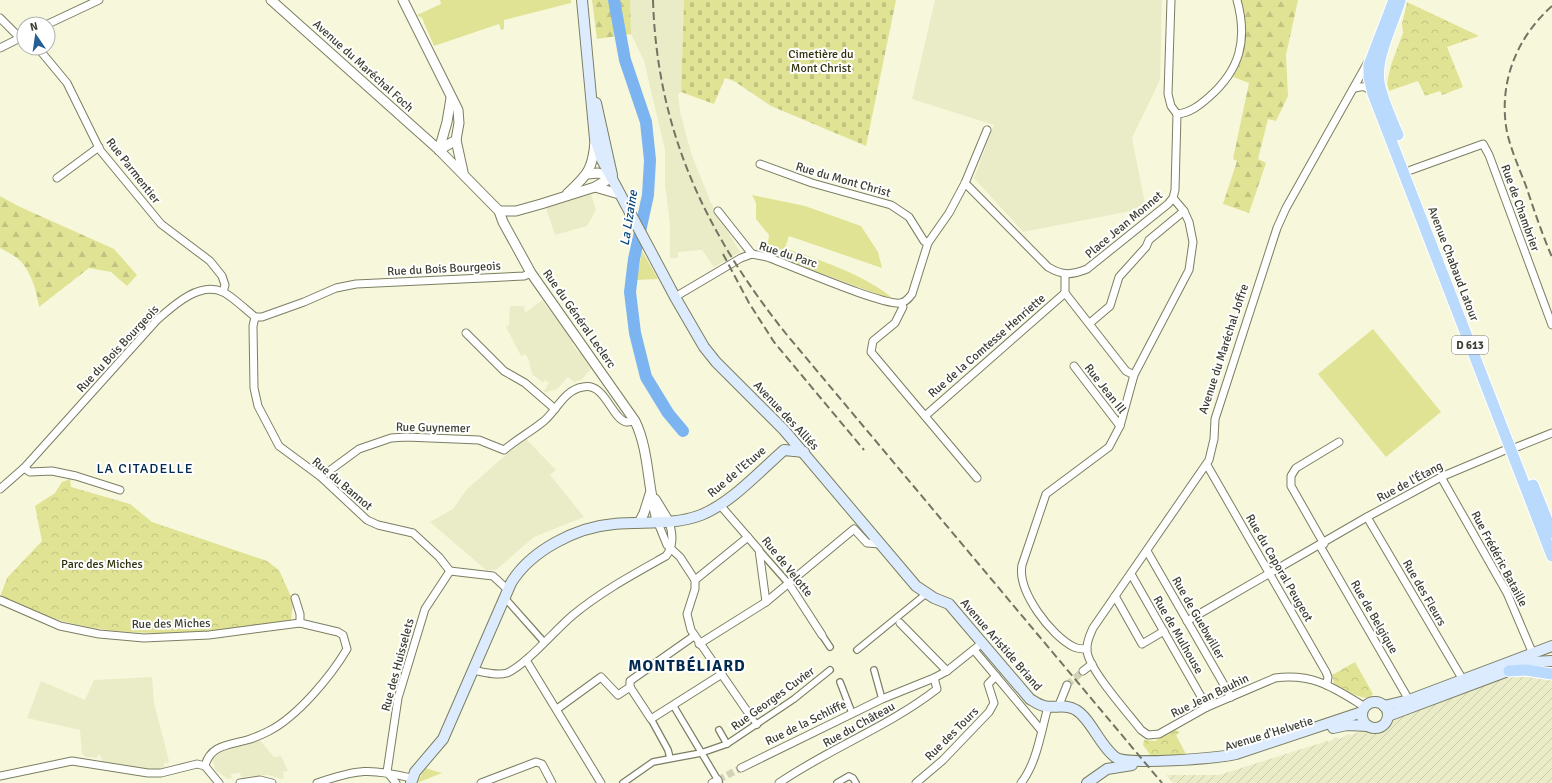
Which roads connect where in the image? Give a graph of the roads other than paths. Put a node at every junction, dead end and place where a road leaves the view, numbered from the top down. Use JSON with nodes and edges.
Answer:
{"nodes":[{"id":1,"x":99,"y":0,"type":"edge"},
{"id":2,"x":271,"y":0,"type":"edge"},
{"id":3,"x":403,"y":0,"type":"edge"},
{"id":4,"x":582,"y":0,"type":"edge"},
{"id":5,"x":1171,"y":0,"type":"edge"},
{"id":6,"x":1237,"y":0,"type":"edge"},
{"id":7,"x":1394,"y":0,"type":"edge"},
{"id":8,"x":1401,"y":0,"type":"edge"},
{"id":9,"x":0,"y":18,"type":"edge"},
{"id":10,"x":56,"y":20,"type":"edge"},
{"id":11,"x":16,"y":32,"type":"edge"},
{"id":12,"x":16,"y":40,"type":"edge"},
{"id":13,"x":0,"y":48,"type":"edge"},
{"id":14,"x":44,"y":56,"type":"edge"},
{"id":15,"x":1377,"y":56,"type":"junction"},
{"id":16,"x":1366,"y":73,"type":"junction"},
{"id":17,"x":591,"y":79,"type":"junction"},
{"id":18,"x":1356,"y":88,"type":"junction"},
{"id":19,"x":1377,"y":93,"type":"junction"},
{"id":20,"x":451,"y":98,"type":"junction"},
{"id":21,"x":1343,"y":108,"type":"junction"},
{"id":22,"x":1178,"y":114,"type":"junction"},
{"id":23,"x":1394,"y":127,"type":"junction"},
{"id":24,"x":444,"y":130,"type":"junction"},
{"id":25,"x":987,"y":130,"type":"dead end"},
{"id":26,"x":423,"y":136,"type":"junction"},
{"id":27,"x":456,"y":140,"type":"junction"},
{"id":28,"x":595,"y":140,"type":"junction"},
{"id":29,"x":98,"y":147,"type":"junction"},
{"id":30,"x":439,"y":150,"type":"junction"},
{"id":31,"x":760,"y":164,"type":"dead end"},
{"id":32,"x":1411,"y":170,"type":"junction"},
{"id":33,"x":463,"y":172,"type":"junction"},
{"id":34,"x":588,"y":174,"type":"junction"},
{"id":35,"x":612,"y":177,"type":"junction"},
{"id":36,"x":57,"y":178,"type":"dead end"},
{"id":37,"x":965,"y":182,"type":"junction"},
{"id":38,"x":595,"y":187,"type":"junction"},
{"id":39,"x":619,"y":194,"type":"junction"},
{"id":40,"x":566,"y":195,"type":"junction"},
{"id":41,"x":1173,"y":198,"type":"junction"},
{"id":42,"x":718,"y":210,"type":"dead end"},
{"id":43,"x":499,"y":211,"type":"junction"},
{"id":44,"x":1184,"y":211,"type":"junction"},
{"id":45,"x":928,"y":243,"type":"junction"},
{"id":46,"x":752,"y":254,"type":"junction"},
{"id":47,"x":531,"y":273,"type":"junction"},
{"id":48,"x":1065,"y":275,"type":"junction"},
{"id":49,"x":222,"y":292,"type":"junction"},
{"id":50,"x":1065,"y":293,"type":"junction"},
{"id":51,"x":675,"y":297,"type":"junction"},
{"id":52,"x":901,"y":303,"type":"junction"},
{"id":53,"x":255,"y":317,"type":"junction"},
{"id":54,"x":1090,"y":323,"type":"junction"},
{"id":55,"x":1552,"y":324,"type":"edge"},
{"id":56,"x":466,"y":333,"type":"dead end"},
{"id":57,"x":1074,"y":366,"type":"dead end"},
{"id":58,"x":1134,"y":376,"type":"junction"},
{"id":59,"x":555,"y":409,"type":"junction"},
{"id":60,"x":925,"y":416,"type":"junction"},
{"id":61,"x":635,"y":421,"type":"junction"},
{"id":62,"x":1120,"y":426,"type":"junction"},
{"id":63,"x":784,"y":430,"type":"junction"},
{"id":64,"x":1552,"y":433,"type":"edge"},
{"id":65,"x":1339,"y":442,"type":"dead end"},
{"id":66,"x":1512,"y":448,"type":"junction"},
{"id":67,"x":784,"y":450,"type":"junction"},
{"id":68,"x":804,"y":452,"type":"junction"},
{"id":69,"x":1206,"y":466,"type":"junction"},
{"id":70,"x":24,"y":468,"type":"junction"},
{"id":71,"x":321,"y":477,"type":"junction"},
{"id":72,"x":1441,"y":477,"type":"junction"},
{"id":73,"x":976,"y":478,"type":"dead end"},
{"id":74,"x":0,"y":489,"type":"edge"},
{"id":75,"x":120,"y":490,"type":"dead end"},
{"id":76,"x":650,"y":491,"type":"junction"},
{"id":77,"x":720,"y":505,"type":"junction"},
{"id":78,"x":1368,"y":517,"type":"junction"},
{"id":79,"x":639,"y":522,"type":"junction"},
{"id":80,"x":664,"y":523,"type":"junction"},
{"id":81,"x":858,"y":526,"type":"junction"},
{"id":82,"x":1552,"y":533,"type":"edge"},
{"id":83,"x":748,"y":537,"type":"junction"},
{"id":84,"x":1322,"y":545,"type":"junction"},
{"id":85,"x":671,"y":549,"type":"junction"},
{"id":86,"x":759,"y":550,"type":"junction"},
{"id":87,"x":1147,"y":551,"type":"junction"},
{"id":88,"x":1552,"y":556,"type":"edge"},
{"id":89,"x":450,"y":571,"type":"junction"},
{"id":90,"x":1131,"y":574,"type":"junction"},
{"id":91,"x":1270,"y":574,"type":"junction"},
{"id":92,"x":694,"y":580,"type":"junction"},
{"id":93,"x":789,"y":584,"type":"junction"},
{"id":94,"x":927,"y":593,"type":"junction"},
{"id":95,"x":506,"y":594,"type":"junction"},
{"id":96,"x":1115,"y":596,"type":"junction"},
{"id":97,"x":295,"y":598,"type":"dead end"},
{"id":98,"x":0,"y":600,"type":"edge"},
{"id":99,"x":766,"y":602,"type":"junction"},
{"id":100,"x":898,"y":620,"type":"junction"},
{"id":101,"x":1187,"y":621,"type":"junction"},
{"id":102,"x":300,"y":623,"type":"junction"},
{"id":103,"x":1164,"y":631,"type":"junction"},
{"id":104,"x":822,"y":635,"type":"joint"},
{"id":105,"x":694,"y":636,"type":"junction"},
{"id":106,"x":544,"y":642,"type":"junction"},
{"id":107,"x":982,"y":643,"type":"junction"},
{"id":108,"x":699,"y":644,"type":"junction"},
{"id":109,"x":1552,"y":646,"type":"edge"},
{"id":110,"x":830,"y":647,"type":"dead end"},
{"id":111,"x":1087,"y":649,"type":"junction"},
{"id":112,"x":856,"y":650,"type":"dead end"},
{"id":113,"x":974,"y":650,"type":"junction"},
{"id":114,"x":1533,"y":654,"type":"junction"},
{"id":115,"x":526,"y":660,"type":"junction"},
{"id":116,"x":1552,"y":661,"type":"edge"},
{"id":117,"x":1092,"y":664,"type":"junction"},
{"id":118,"x":473,"y":670,"type":"junction"},
{"id":119,"x":830,"y":670,"type":"dead end"},
{"id":120,"x":874,"y":670,"type":"dead end"},
{"id":121,"x":947,"y":671,"type":"junction"},
{"id":122,"x":1083,"y":671,"type":"tunnel mouth"},
{"id":123,"x":1509,"y":671,"type":"junction"},
{"id":124,"x":722,"y":674,"type":"junction"},
{"id":125,"x":1552,"y":674,"type":"edge"},
{"id":126,"x":996,"y":676,"type":"junction"},
{"id":127,"x":934,"y":678,"type":"junction"},
{"id":128,"x":1463,"y":680,"type":"junction"},
{"id":129,"x":840,"y":682,"type":"dead end"},
{"id":130,"x":1327,"y":683,"type":"junction"},
{"id":131,"x":1067,"y":685,"type":"tunnel mouth"},
{"id":132,"x":630,"y":687,"type":"junction"},
{"id":133,"x":1231,"y":697,"type":"junction"},
{"id":134,"x":882,"y":699,"type":"junction"},
{"id":135,"x":1410,"y":700,"type":"junction"},
{"id":136,"x":673,"y":705,"type":"junction"},
{"id":137,"x":1059,"y":705,"type":"junction"},
{"id":138,"x":1048,"y":707,"type":"junction"},
{"id":139,"x":1207,"y":707,"type":"junction"},
{"id":140,"x":557,"y":709,"type":"junction"},
{"id":141,"x":1364,"y":710,"type":"junction"},
{"id":142,"x":747,"y":711,"type":"joint"},
{"id":143,"x":1386,"y":711,"type":"junction"},
{"id":144,"x":852,"y":713,"type":"junction"},
{"id":145,"x":651,"y":719,"type":"junction"},
{"id":146,"x":757,"y":725,"type":"junction"},
{"id":147,"x":1368,"y":726,"type":"junction"},
{"id":148,"x":719,"y":730,"type":"dead end"},
{"id":149,"x":1041,"y":730,"type":"junction"},
{"id":150,"x":727,"y":744,"type":"junction"},
{"id":151,"x":1110,"y":751,"type":"junction"},
{"id":152,"x":701,"y":753,"type":"junction"},
{"id":153,"x":670,"y":758,"type":"junction"},
{"id":154,"x":205,"y":766,"type":"junction"},
{"id":155,"x":741,"y":768,"type":"tunnel mouth"},
{"id":156,"x":1107,"y":769,"type":"junction"},
{"id":157,"x":387,"y":772,"type":"junction"},
{"id":158,"x":0,"y":776,"type":"edge"},
{"id":159,"x":411,"y":780,"type":"edge"},
{"id":160,"x":716,"y":782,"type":"edge"},
{"id":161,"x":219,"y":783,"type":"edge"},
{"id":162,"x":240,"y":783,"type":"edge"},
{"id":163,"x":272,"y":783,"type":"edge"},
{"id":164,"x":317,"y":783,"type":"edge"},
{"id":165,"x":396,"y":783,"type":"edge"},
{"id":166,"x":481,"y":783,"type":"edge"},
{"id":167,"x":552,"y":783,"type":"edge"},
{"id":168,"x":601,"y":783,"type":"edge"},
{"id":169,"x":623,"y":783,"type":"edge"},
{"id":170,"x":779,"y":783,"type":"edge"},
{"id":171,"x":837,"y":783,"type":"edge"},
{"id":172,"x":856,"y":783,"type":"edge"},
{"id":173,"x":916,"y":783,"type":"edge"},
{"id":174,"x":1021,"y":783,"type":"edge"},
{"id":175,"x":1087,"y":783,"type":"edge"}],
"edges":[{"from":1,"to":10,"type":"street"},
{"from":2,"to":26,"type":"street","name":"Avenue du Maréchal Foch"},
{"from":3,"to":20,"type":"street"},
{"from":4,"to":17,"type":"main road"},
{"from":5,"to":22,"type":"street"},
{"from":6,"to":22,"type":"street"},
{"from":7,"to":15,"type":"main road","number":"D 613"},
{"from":8,"to":15,"type":"main road","number":"D 613"},
{"from":9,"to":11,"type":"street"},
{"from":12,"to":13,"type":"street"},
{"from":14,"to":29,"type":"street","name":"Rue Parmentier"},
{"from":15,"to":16,"type":"main road","number":"D 613"},
{"from":15,"to":19,"type":"main road","number":"D 613"},
{"from":16,"to":18,"type":"street","name":"Avenue du Maréchal Joffre"},
{"from":16,"to":19,"type":"main road","name":"Avenue Chabaud Latour","number":"D 613"},
{"from":16,"to":21,"type":"street","name":"Avenue du Maréchal Joffre"},
{"from":16,"to":23,"type":"street"},
{"from":17,"to":28,"type":"main road"},
{"from":17,"to":35,"type":"main road"},
{"from":18,"to":19,"type":"street"},
{"from":18,"to":21,"type":"street","name":"Avenue du Maréchal Joffre"},
{"from":19,"to":23,"type":"main road","name":"Avenue Chabaud Latour","number":"D 613"},
{"from":19,"to":66,"type":"main road","name":"Avenue Chabaud Latour","number":"D 613"},
{"from":20,"to":24,"type":"street"},
{"from":20,"to":27,"type":"street"},
{"from":21,"to":69,"type":"street","name":"Avenue du Maréchal Joffre"},
{"from":22,"to":41,"type":"street"},
{"from":23,"to":32,"type":"main road","name":"Avenue Chabaud Latour","number":"D 613"},
{"from":24,"to":26,"type":"street"},
{"from":24,"to":30,"type":"street"},
{"from":25,"to":37,"type":"street"},
{"from":26,"to":30,"type":"street","name":"Avenue du Maréchal Foch"},
{"from":27,"to":30,"type":"street"},
{"from":27,"to":33,"type":"street"},
{"from":28,"to":34,"type":"street"},
{"from":28,"to":35,"type":"main road"},
{"from":29,"to":36,"type":"street"},
{"from":29,"to":49,"type":"street","name":"Rue Parmentier"},
{"from":30,"to":33,"type":"street","name":"Rue du Général Leclerc"},
{"from":31,"to":45,"type":"street","name":"Rue du Mont Christ"},
{"from":32,"to":55,"type":"street","name":"Rue de Chambrier"},
{"from":32,"to":66,"type":"main road","name":"Avenue Chabaud Latour","number":"D 613"},
{"from":33,"to":43,"type":"street","name":"Rue du Général Leclerc"},
{"from":34,"to":35,"type":"street"},
{"from":34,"to":40,"type":"street"},
{"from":35,"to":38,"type":"street"},
{"from":35,"to":39,"type":"main road","name":"Avenue des Alliés"},
{"from":37,"to":45,"type":"street"},
{"from":37,"to":48,"type":"street"},
{"from":38,"to":39,"type":"street"},
{"from":38,"to":40,"type":"street"},
{"from":39,"to":51,"type":"main road","name":"Avenue des Alliés"},
{"from":40,"to":43,"type":"street"},
{"from":41,"to":44,"type":"street"},
{"from":41,"to":48,"type":"street","name":"Place Jean Monnet"},
{"from":42,"to":46,"type":"street"},
{"from":43,"to":47,"type":"street","name":"Rue du Général Leclerc"},
{"from":44,"to":54,"type":"street"},
{"from":44,"to":58,"type":"street"},
{"from":45,"to":52,"type":"street"},
{"from":46,"to":51,"type":"street","name":"Rue du Parc"},
{"from":46,"to":52,"type":"street","name":"Rue du Parc"},
{"from":47,"to":53,"type":"street","name":"Rue du Bois Bourgeois"},
{"from":47,"to":61,"type":"street","name":"Rue du Général Leclerc"},
{"from":48,"to":50,"type":"street"},
{"from":49,"to":53,"type":"street"},
{"from":49,"to":70,"type":"street","name":"Rue du Bois Bourgeois"},
{"from":50,"to":54,"type":"street"},
{"from":50,"to":60,"type":"street","name":"Rue de la Comtesse Henriette"},
{"from":51,"to":63,"type":"main road","name":"Avenue des Alliés"},
{"from":52,"to":60,"type":"street"},
{"from":53,"to":71,"type":"street","name":"Rue du Bannot"},
{"from":54,"to":58,"type":"street"},
{"from":56,"to":59,"type":"street"},
{"from":57,"to":62,"type":"street","name":"Rue Jean Ill"},
{"from":58,"to":62,"type":"street"},
{"from":59,"to":61,"type":"street","name":"Rue Guynemer"},
{"from":59,"to":71,"type":"street","name":"Rue Guynemer"},
{"from":60,"to":73,"type":"street"},
{"from":61,"to":76,"type":"street","name":"Rue du Général Leclerc"},
{"from":62,"to":111,"type":"street"},
{"from":63,"to":67,"type":"main road","name":"Rue de l'Etuve"},
{"from":63,"to":68,"type":"main road","name":"Avenue des Alliés"},
{"from":64,"to":66,"type":"street","name":"Rue de l'Étang"},
{"from":65,"to":84,"type":"street"},
{"from":66,"to":72,"type":"street","name":"Rue de l'Étang"},
{"from":66,"to":82,"type":"main road","name":"Avenue Chabaud Latour","number":"D 613"},
{"from":66,"to":88,"type":"main road","name":"Avenue Chabaud Latour","number":"D 613"},
{"from":67,"to":68,"type":"main road","name":"Rue de l'Etuve"},
{"from":67,"to":77,"type":"main road","name":"Rue de l'Etuve"},
{"from":68,"to":81,"type":"main road","name":"Avenue des Alliés"},
{"from":69,"to":87,"type":"street","name":"Avenue du Maréchal Joffre"},
{"from":69,"to":91,"type":"street","name":"Rue du Caporal Peugeot"},
{"from":70,"to":74,"type":"street","name":"Rue du Bois Bourgeois"},
{"from":70,"to":75,"type":"street"},
{"from":71,"to":89,"type":"street","name":"Rue du Bannot"},
{"from":72,"to":78,"type":"street","name":"Rue de l'Étang"},
{"from":72,"to":114,"type":"street","name":"Rue Frédéric Bataille"},
{"from":76,"to":79,"type":"street","name":"Rue du Général Leclerc"},
{"from":76,"to":80,"type":"street","name":"Rue du Général Leclerc"},
{"from":77,"to":80,"type":"main road","name":"Rue de l'Etuve"},
{"from":77,"to":83,"type":"street","name":"Rue de Velotte"},
{"from":78,"to":84,"type":"street","name":"Rue de l'Étang"},
{"from":78,"to":128,"type":"street","name":"Rue des Fleurs"},
{"from":79,"to":80,"type":"main road","name":"Rue de l'Etuve"},
{"from":79,"to":95,"type":"main road","name":"Rue de l'Etuve"},
{"from":80,"to":85,"type":"street","name":"Rue du Général Leclerc"},
{"from":80,"to":85,"type":"street","name":"Rue du Général Leclerc"},
{"from":81,"to":93,"type":"street"},
{"from":81,"to":94,"type":"main road","name":"Avenue des Alliés"},
{"from":83,"to":86,"type":"street","name":"Rue de Velotte"},
{"from":83,"to":92,"type":"street"},
{"from":84,"to":91,"type":"street","name":"Rue de l'Étang"},
{"from":84,"to":135,"type":"street","name":"Rue de Belgique"},
{"from":85,"to":92,"type":"street","name":"Rue du Général Leclerc"},
{"from":85,"to":106,"type":"street"},
{"from":86,"to":93,"type":"street","name":"Rue de Velotte"},
{"from":86,"to":99,"type":"street"},
{"from":87,"to":90,"type":"street","name":"Avenue du Maréchal Joffre"},
{"from":87,"to":101,"type":"street","name":"Rue de Guebwiller"},
{"from":89,"to":95,"type":"street"},
{"from":89,"to":157,"type":"street","name":"Rue des Huisselets"},
{"from":90,"to":96,"type":"street","name":"Avenue du Maréchal Joffre"},
{"from":90,"to":103,"type":"street","name":"Rue de Mulhouse"},
{"from":91,"to":101,"type":"street","name":"Rue de l'Étang"},
{"from":91,"to":130,"type":"street","name":"Rue du Caporal Peugeot"},
{"from":92,"to":105,"type":"street"},
{"from":93,"to":99,"type":"street"},
{"from":93,"to":104,"type":"street","name":"Rue de Velotte"},
{"from":94,"to":100,"type":"street"},
{"from":94,"to":107,"type":"main road","name":"Avenue Aristide Briand"},
{"from":95,"to":106,"type":"street"},
{"from":95,"to":118,"type":"main road","name":"Rue de l'Etuve"},
{"from":96,"to":103,"type":"street"},
{"from":96,"to":111,"type":"street","name":"Avenue du Maréchal Joffre"},
{"from":97,"to":102,"type":"street"},
{"from":98,"to":102,"type":"street","name":"Rue des Miches"},
{"from":99,"to":108,"type":"street"},
{"from":100,"to":112,"type":"street"},
{"from":100,"to":121,"type":"street"},
{"from":101,"to":133,"type":"street","name":"Rue de Guebwiller"},
{"from":102,"to":154,"type":"street","name":"Rue des Miches"},
{"from":103,"to":139,"type":"street","name":"Rue de Mulhouse"},
{"from":104,"to":110,"type":"street","name":"Rue de Velotte"},
{"from":105,"to":108,"type":"street"},
{"from":105,"to":132,"type":"street"},
{"from":106,"to":115,"type":"street"},
{"from":107,"to":113,"type":"street","name":"Rue de la Schliffe"},
{"from":107,"to":138,"type":"main road","name":"Avenue Aristide Briand"},
{"from":108,"to":124,"type":"street"},
{"from":109,"to":114,"type":"main road"},
{"from":111,"to":117,"type":"street"},
{"from":113,"to":121,"type":"street","name":"Rue de la Schliffe"},
{"from":113,"to":126,"type":"street"},
{"from":114,"to":128,"type":"main road"},
{"from":115,"to":118,"type":"street"},
{"from":115,"to":140,"type":"street"},
{"from":116,"to":123,"type":"main road"},
{"from":117,"to":122,"type":"street"},
{"from":117,"to":139,"type":"street","name":"Rue Jean Bauhin"},
{"from":118,"to":159,"type":"main road","name":"Rue de l'Etuve"},
{"from":119,"to":146,"type":"street","name":"Rue Georges Cuvier"},
{"from":120,"to":134,"type":"street"},
{"from":121,"to":127,"type":"street","name":"Rue de la Schliffe"},
{"from":123,"to":125,"type":"main road"},
{"from":123,"to":143,"type":"main road"},
{"from":124,"to":136,"type":"street"},
{"from":124,"to":142,"type":"street"},
{"from":126,"to":149,"type":"street"},
{"from":126,"to":173,"type":"street","name":"Rue des Tours"},
{"from":127,"to":134,"type":"street","name":"Rue de la Schliffe"},
{"from":127,"to":170,"type":"street","name":"Rue du Château"},
{"from":128,"to":135,"type":"main road"},
{"from":129,"to":144,"type":"street"},
{"from":130,"to":133,"type":"street","name":"Rue Jean Bauhin"},
{"from":130,"to":141,"type":"street","name":"Rue Jean Bauhin"},
{"from":131,"to":137,"type":"street"},
{"from":132,"to":140,"type":"street"},
{"from":132,"to":145,"type":"street"},
{"from":133,"to":139,"type":"street","name":"Rue Jean Bauhin"},
{"from":134,"to":144,"type":"street","name":"Rue de la Schliffe"},
{"from":135,"to":143,"type":"main road"},
{"from":136,"to":145,"type":"street"},
{"from":136,"to":152,"type":"street"},
{"from":137,"to":138,"type":"main road"},
{"from":137,"to":151,"type":"main road"},
{"from":138,"to":149,"type":"street"},
{"from":140,"to":168,"type":"street"},
{"from":141,"to":143,"type":"main road"},
{"from":141,"to":147,"type":"main road"},
{"from":141,"to":151,"type":"main road","name":"Avenue d'Helvetie"},
{"from":142,"to":146,"type":"street"},
{"from":143,"to":147,"type":"main road"},
{"from":144,"to":155,"type":"street","name":"Rue de la Schliffe"},
{"from":145,"to":153,"type":"street"},
{"from":146,"to":150,"type":"street","name":"Rue Georges Cuvier"},
{"from":147,"to":156,"type":"main road","name":"Avenue d'Helvetie"},
{"from":148,"to":150,"type":"street"},
{"from":149,"to":174,"type":"street"},
{"from":150,"to":152,"type":"street","name":"Rue Georges Cuvier"},
{"from":151,"to":156,"type":"main road"},
{"from":152,"to":153,"type":"street","name":"Rue Georges Cuvier"},
{"from":152,"to":160,"type":"street"},
{"from":153,"to":169,"type":"street","name":"Rue Georges Cuvier"},
{"from":154,"to":158,"type":"street"},
{"from":154,"to":161,"type":"street"},
{"from":156,"to":175,"type":"main road","name":"Avenue d'Helvetie"},
{"from":157,"to":159,"type":"street"},
{"from":157,"to":164,"type":"street"},
{"from":157,"to":165,"type":"street"},
{"from":162,"to":163,"type":"street"},
{"from":166,"to":167,"type":"street"},
{"from":171,"to":172,"type":"street"}]}
